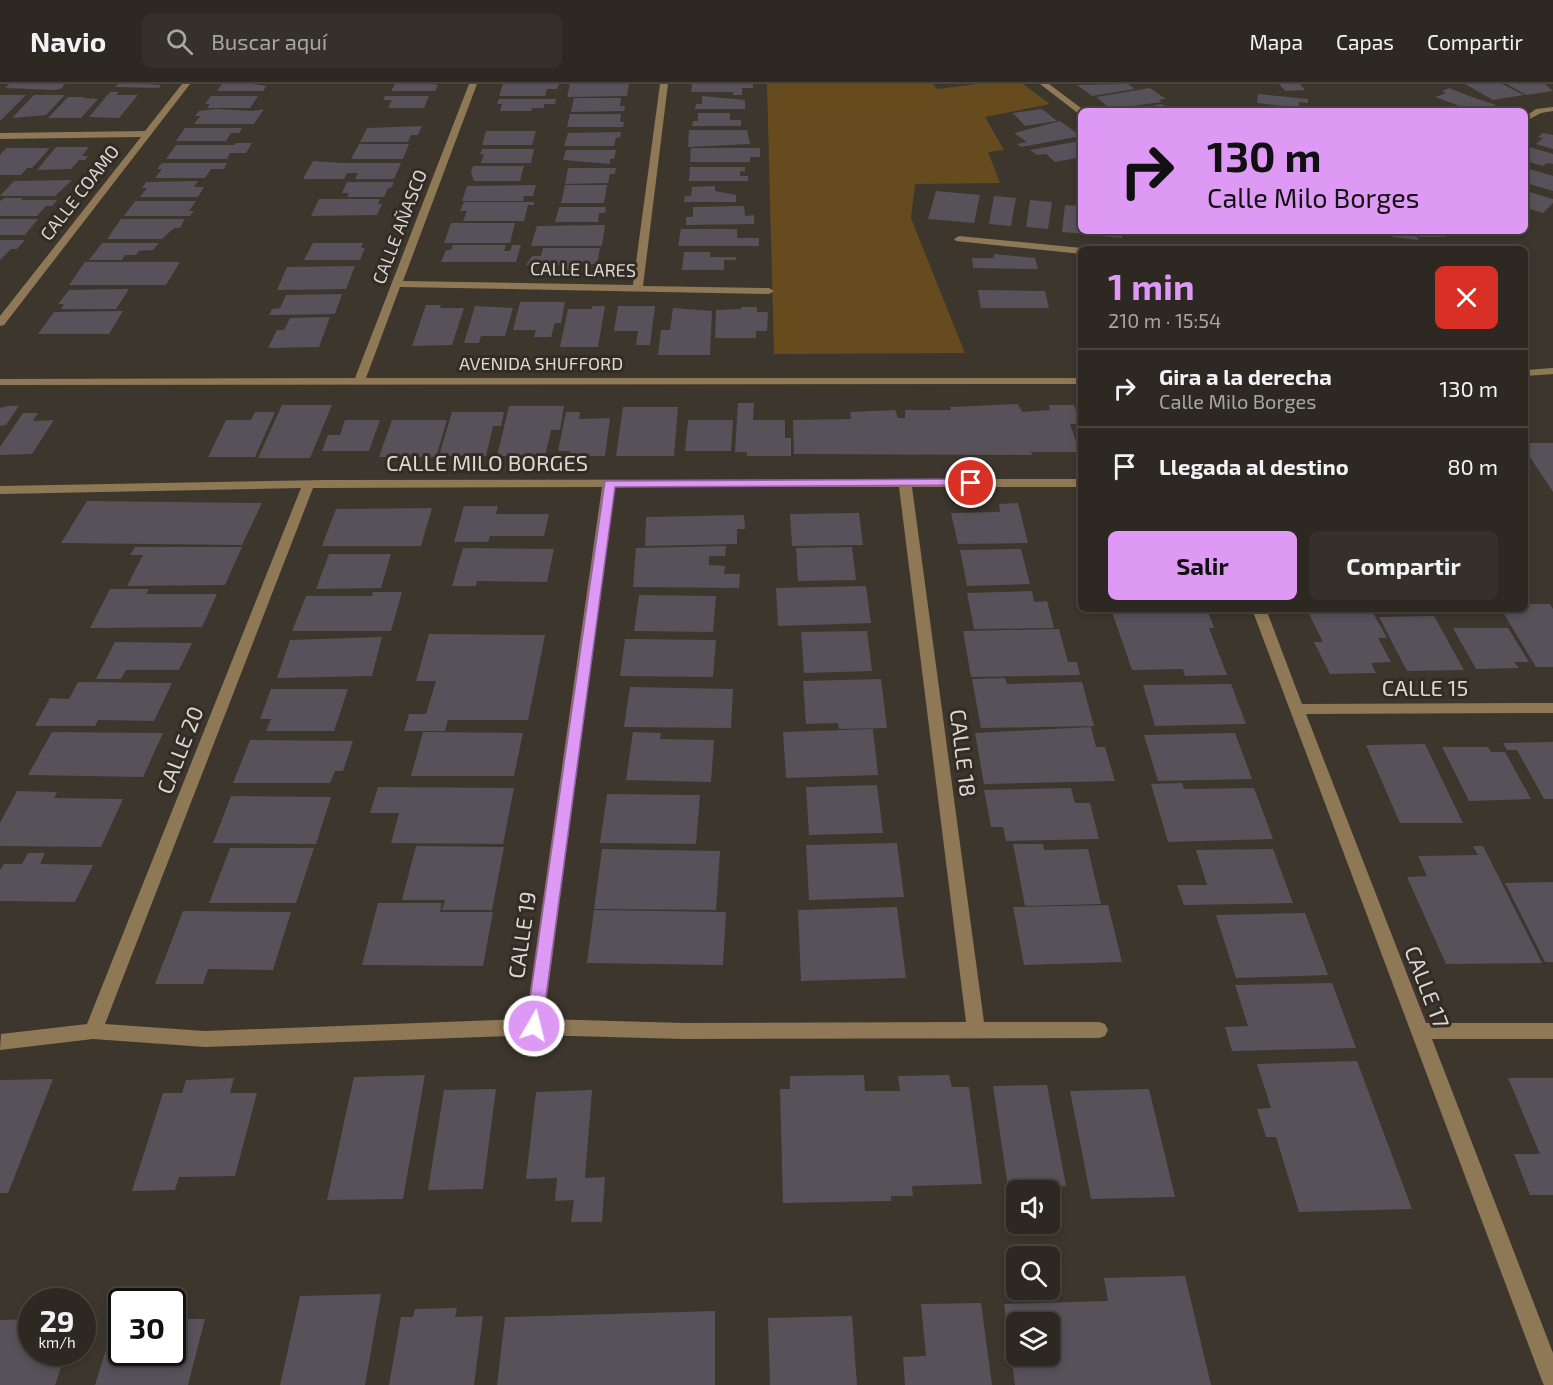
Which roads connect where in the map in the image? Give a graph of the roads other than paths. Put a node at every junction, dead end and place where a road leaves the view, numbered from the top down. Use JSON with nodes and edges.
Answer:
{"nodes":[{"id":1,"x":186,"y":84,"type":"edge"},
{"id":2,"x":472,"y":84,"type":"edge"},
{"id":3,"x":664,"y":84,"type":"edge"},
{"id":4,"x":1044,"y":84,"type":"edge"},
{"id":5,"x":1078,"y":109,"type":"edge"},
{"id":6,"x":1553,"y":109,"type":"edge"},
{"id":7,"x":1528,"y":118,"type":"edge"},
{"id":8,"x":147,"y":134,"type":"junction"},
{"id":9,"x":0,"y":135,"type":"edge"},
{"id":10,"x":958,"y":239,"type":"dead end"},
{"id":11,"x":1078,"y":251,"type":"edge"},
{"id":12,"x":396,"y":284,"type":"junction"},
{"id":13,"x":638,"y":287,"type":"junction"},
{"id":14,"x":770,"y":291,"type":"dead end"},
{"id":15,"x":0,"y":323,"type":"edge"},
{"id":16,"x":1553,"y":371,"type":"edge"},
{"id":17,"x":1528,"y":373,"type":"edge"},
{"id":18,"x":1078,"y":381,"type":"edge"},
{"id":19,"x":0,"y":382,"type":"edge"},
{"id":20,"x":359,"y":382,"type":"junction"},
{"id":21,"x":905,"y":483,"type":"junction"},
{"id":22,"x":1078,"y":483,"type":"edge"},
{"id":23,"x":308,"y":484,"type":"junction"},
{"id":24,"x":609,"y":484,"type":"junction"},
{"id":25,"x":0,"y":490,"type":"edge"},
{"id":26,"x":1260,"y":612,"type":"edge"},
{"id":27,"x":1553,"y":708,"type":"edge"},
{"id":28,"x":1298,"y":709,"type":"junction"},
{"id":29,"x":534,"y":1026,"type":"junction"},
{"id":30,"x":976,"y":1029,"type":"junction"},
{"id":31,"x":1099,"y":1030,"type":"dead end"},
{"id":32,"x":1553,"y":1030,"type":"edge"},
{"id":33,"x":93,"y":1031,"type":"junction"},
{"id":34,"x":1419,"y":1031,"type":"junction"},
{"id":35,"x":1,"y":1042,"type":"edge"},
{"id":36,"x":1553,"y":1381,"type":"edge"}],
"edges":[{"from":1,"to":8,"type":"street","name":"CALLE COAMO"},
{"from":2,"to":12,"type":"street","name":"CALLE AÑASCO"},
{"from":3,"to":13,"type":"street"},
{"from":4,"to":5,"type":"street"},
{"from":6,"to":7,"type":"street"},
{"from":8,"to":9,"type":"street"},
{"from":8,"to":15,"type":"street","name":"CALLE COAMO"},
{"from":10,"to":11,"type":"street"},
{"from":12,"to":13,"type":"street","name":"CALLE LARES"},
{"from":12,"to":20,"type":"street","name":"CALLE AÑASCO"},
{"from":13,"to":14,"type":"street","name":"CALLE LARES"},
{"from":16,"to":17,"type":"street"},
{"from":18,"to":20,"type":"street","name":"AVENIDA SHUFFORD"},
{"from":19,"to":20,"type":"street","name":"AVENIDA SHUFFORD"},
{"from":21,"to":22,"type":"street","name":"CALLE MILO BORGES"},
{"from":21,"to":24,"type":"street","name":"CALLE MILO BORGES"},
{"from":21,"to":30,"type":"street","name":"CALLE 18"},
{"from":23,"to":24,"type":"street","name":"CALLE MILO BORGES"},
{"from":23,"to":25,"type":"street","name":"CALLE MILO BORGES"},
{"from":23,"to":33,"type":"street","name":"CALLE 20"},
{"from":24,"to":29,"type":"street","name":"CALLE 19"},
{"from":26,"to":28,"type":"street","name":"CALLE 17"},
{"from":27,"to":28,"type":"street","name":"CALLE 15"},
{"from":28,"to":34,"type":"street","name":"CALLE 17"},
{"from":29,"to":30,"type":"street"},
{"from":29,"to":33,"type":"street"},
{"from":30,"to":31,"type":"street"},
{"from":32,"to":34,"type":"street"},
{"from":33,"to":35,"type":"street"},
{"from":34,"to":36,"type":"street","name":"CALLE 17"}]}
